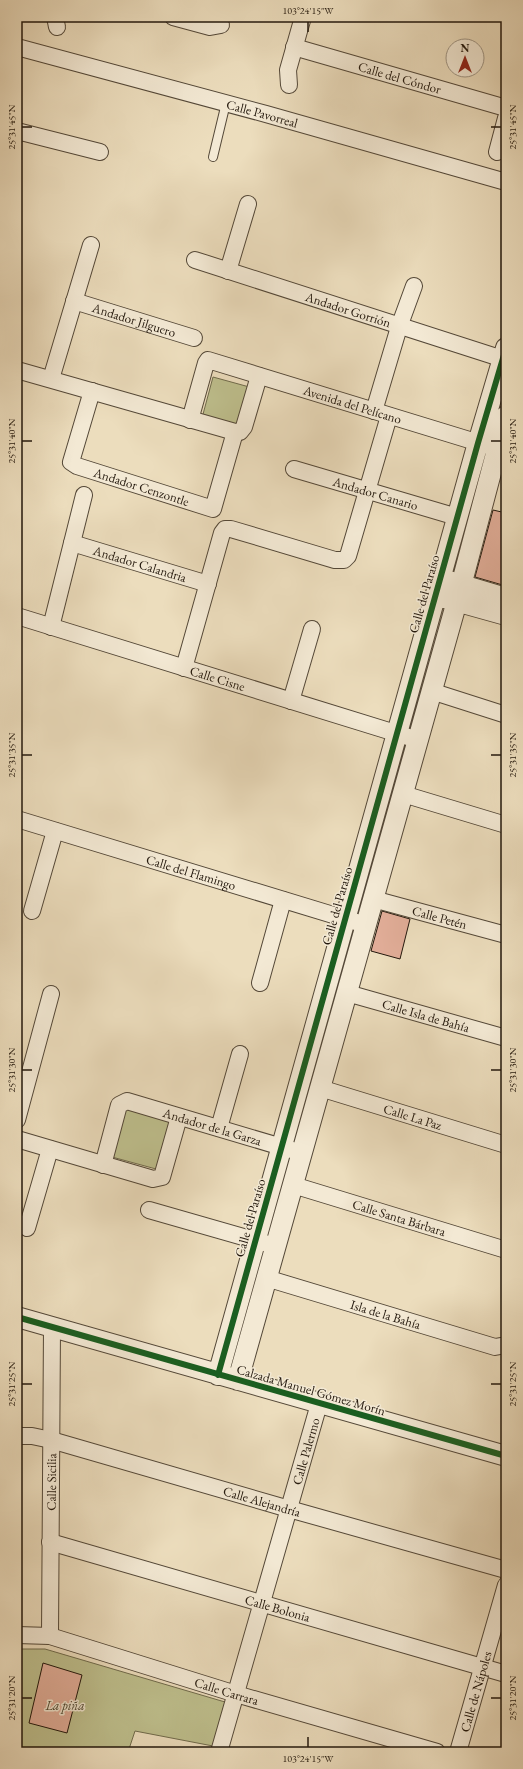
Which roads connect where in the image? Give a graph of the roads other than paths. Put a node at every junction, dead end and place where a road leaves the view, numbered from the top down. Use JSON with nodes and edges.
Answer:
{"nodes":[{"id":1,"x":173,"y":17,"type":"edge"},
{"id":2,"x":303,"y":17,"type":"edge"},
{"id":3,"x":221,"y":25,"type":"dead end"},
{"id":4,"x":17,"y":47,"type":"edge"},
{"id":5,"x":294,"y":47,"type":"junction"},
{"id":6,"x":289,"y":85,"type":"dead end"},
{"id":7,"x":226,"y":103,"type":"junction"},
{"id":8,"x":506,"y":108,"type":"edge"},
{"id":9,"x":506,"y":118,"type":"edge"},
{"id":10,"x":17,"y":131,"type":"edge"},
{"id":11,"x":100,"y":152,"type":"dead end"},
{"id":12,"x":497,"y":152,"type":"dead end"},
{"id":13,"x":213,"y":157,"type":"dead end"},
{"id":14,"x":506,"y":182,"type":"edge"},
{"id":15,"x":248,"y":204,"type":"dead end"},
{"id":16,"x":91,"y":245,"type":"dead end"},
{"id":17,"x":195,"y":260,"type":"dead end"},
{"id":18,"x":228,"y":271,"type":"junction"},
{"id":19,"x":414,"y":286,"type":"dead end"},
{"id":20,"x":74,"y":301,"type":"junction"},
{"id":21,"x":399,"y":327,"type":"junction"},
{"id":22,"x":194,"y":338,"type":"dead end"},
{"id":23,"x":504,"y":353,"type":"edge"},
{"id":24,"x":17,"y":370,"type":"edge"},
{"id":25,"x":258,"y":376,"type":"junction"},
{"id":26,"x":51,"y":379,"type":"junction"},
{"id":27,"x":92,"y":391,"type":"junction"},
{"id":28,"x":382,"y":414,"type":"junction"},
{"id":29,"x":506,"y":416,"type":"edge"},
{"id":30,"x":190,"y":420,"type":"junction"},
{"id":31,"x":238,"y":432,"type":"junction"},
{"id":32,"x":478,"y":443,"type":"junction"},
{"id":33,"x":501,"y":450,"type":"edge"},
{"id":34,"x":294,"y":469,"type":"dead end"},
{"id":35,"x":367,"y":490,"type":"junction"},
{"id":36,"x":84,"y":495,"type":"dead end"},
{"id":37,"x":457,"y":517,"type":"junction"},
{"id":38,"x":72,"y":543,"type":"junction"},
{"id":39,"x":208,"y":584,"type":"junction"},
{"id":40,"x":438,"y":586,"type":"junction"},
{"id":41,"x":459,"y":593,"type":"junction"},
{"id":42,"x":506,"y":598,"type":"edge"},
{"id":43,"x":506,"y":615,"type":"edge"},
{"id":44,"x":17,"y":616,"type":"edge"},
{"id":45,"x":51,"y":627,"type":"junction"},
{"id":46,"x":312,"y":629,"type":"dead end"},
{"id":47,"x":184,"y":668,"type":"junction"},
{"id":48,"x":431,"y":692,"type":"junction"},
{"id":49,"x":291,"y":701,"type":"junction"},
{"id":50,"x":506,"y":715,"type":"edge"},
{"id":51,"x":397,"y":733,"type":"junction"},
{"id":52,"x":418,"y":740,"type":"junction"},
{"id":53,"x":403,"y":794,"type":"junction"},
{"id":54,"x":17,"y":820,"type":"edge"},
{"id":55,"x":506,"y":825,"type":"edge"},
{"id":56,"x":55,"y":831,"type":"junction"},
{"id":57,"x":373,"y":899,"type":"junction"},
{"id":58,"x":283,"y":900,"type":"junction"},
{"id":59,"x":32,"y":911,"type":"dead end"},
{"id":60,"x":345,"y":919,"type":"junction"},
{"id":61,"x":366,"y":925,"type":"junction"},
{"id":62,"x":506,"y":935,"type":"edge"},
{"id":63,"x":260,"y":983,"type":"dead end"},
{"id":64,"x":347,"y":993,"type":"junction"},
{"id":65,"x":51,"y":994,"type":"dead end"},
{"id":66,"x":506,"y":1038,"type":"edge"},
{"id":67,"x":240,"y":1054,"type":"dead end"},
{"id":68,"x":320,"y":1088,"type":"junction"},
{"id":69,"x":180,"y":1117,"type":"junction"},
{"id":70,"x":17,"y":1120,"type":"edge"},
{"id":71,"x":219,"y":1128,"type":"junction"},
{"id":72,"x":17,"y":1139,"type":"edge"},
{"id":73,"x":506,"y":1144,"type":"edge"},
{"id":74,"x":282,"y":1147,"type":"junction"},
{"id":75,"x":50,"y":1149,"type":"junction"},
{"id":76,"x":302,"y":1153,"type":"junction"},
{"id":77,"x":103,"y":1165,"type":"junction"},
{"id":78,"x":293,"y":1185,"type":"junction"},
{"id":79,"x":149,"y":1210,"type":"dead end"},
{"id":80,"x":27,"y":1228,"type":"dead end"},
{"id":81,"x":256,"y":1241,"type":"junction"},
{"id":82,"x":275,"y":1246,"type":"junction"},
{"id":83,"x":506,"y":1250,"type":"edge"},
{"id":84,"x":266,"y":1278,"type":"junction"},
{"id":85,"x":17,"y":1317,"type":"edge"},
{"id":86,"x":52,"y":1327,"type":"junction"},
{"id":87,"x":506,"y":1345,"type":"edge"},
{"id":88,"x":218,"y":1375,"type":"junction"},
{"id":89,"x":238,"y":1380,"type":"junction"},
{"id":90,"x":319,"y":1404,"type":"junction"},
{"id":91,"x":17,"y":1436,"type":"edge"},
{"id":92,"x":51,"y":1440,"type":"junction"},
{"id":93,"x":506,"y":1456,"type":"edge"},
{"id":94,"x":289,"y":1509,"type":"junction"},
{"id":95,"x":50,"y":1542,"type":"junction"},
{"id":96,"x":506,"y":1570,"type":"edge"},
{"id":97,"x":506,"y":1585,"type":"edge"},
{"id":98,"x":262,"y":1603,"type":"junction"},
{"id":99,"x":17,"y":1635,"type":"edge"},
{"id":100,"x":50,"y":1636,"type":"junction"},
{"id":101,"x":483,"y":1667,"type":"junction"},
{"id":102,"x":506,"y":1674,"type":"edge"},
{"id":103,"x":236,"y":1694,"type":"junction"},
{"id":104,"x":219,"y":1752,"type":"edge"},
{"id":105,"x":437,"y":1752,"type":"edge"},
{"id":106,"x":458,"y":1752,"type":"edge"}],
"edges":[{"from":1,"to":3,"type":"street"},
{"from":2,"to":5,"type":"street"},
{"from":4,"to":7,"type":"street","name":"Calle Pavorreal"},
{"from":5,"to":6,"type":"street"},
{"from":5,"to":8,"type":"street","name":"Calle del Cóndor"},
{"from":7,"to":13,"type":"lane"},
{"from":7,"to":14,"type":"street","name":"Calle Pavorreal"},
{"from":9,"to":12,"type":"street"},
{"from":10,"to":11,"type":"street"},
{"from":15,"to":18,"type":"street"},
{"from":16,"to":20,"type":"street"},
{"from":17,"to":18,"type":"street","name":"Andador Gorrión"},
{"from":18,"to":21,"type":"street","name":"Andador Gorrión"},
{"from":19,"to":21,"type":"street"},
{"from":20,"to":22,"type":"street","name":"Andador Jilguero"},
{"from":20,"to":26,"type":"street"},
{"from":21,"to":23,"type":"street","name":"Andador Gorrión"},
{"from":21,"to":28,"type":"street"},
{"from":23,"to":32,"type":"street","name":"Calle del Paraíso"},
{"from":24,"to":26,"type":"street"},
{"from":25,"to":28,"type":"street","name":"Avenida del Pelícano"},
{"from":25,"to":30,"type":"street","name":"Avenida del Pelícano"},
{"from":25,"to":31,"type":"street"},
{"from":26,"to":27,"type":"street"},
{"from":27,"to":30,"type":"street"},
{"from":27,"to":31,"type":"street","name":"Andador Cenzontle"},
{"from":28,"to":32,"type":"street","name":"Avenida del Pelícano"},
{"from":28,"to":35,"type":"street"},
{"from":29,"to":33,"type":"street"},
{"from":30,"to":31,"type":"street"},
{"from":32,"to":33,"type":"street","name":"Avenida del Pelícano"},
{"from":32,"to":37,"type":"street","name":"Calle del Paraíso"},
{"from":33,"to":41,"type":"street"},
{"from":34,"to":35,"type":"street","name":"Andador Canario"},
{"from":35,"to":37,"type":"street","name":"Andador Canario"},
{"from":35,"to":39,"type":"street"},
{"from":36,"to":38,"type":"street"},
{"from":37,"to":40,"type":"street","name":"Calle del Paraíso"},
{"from":38,"to":39,"type":"street","name":"Andador Calandria"},
{"from":38,"to":45,"type":"street"},
{"from":39,"to":47,"type":"street"},
{"from":40,"to":41,"type":"street"},
{"from":40,"to":51,"type":"street","name":"Calle del Paraíso"},
{"from":41,"to":42,"type":"street"},
{"from":41,"to":43,"type":"street"},
{"from":41,"to":48,"type":"street"},
{"from":44,"to":45,"type":"street","name":"Calle Cisne"},
{"from":45,"to":47,"type":"street","name":"Calle Cisne"},
{"from":46,"to":49,"type":"street"},
{"from":47,"to":49,"type":"street","name":"Calle Cisne"},
{"from":48,"to":50,"type":"street"},
{"from":48,"to":52,"type":"street"},
{"from":49,"to":51,"type":"street","name":"Calle Cisne"},
{"from":51,"to":52,"type":"street","name":"Calle Cisne"},
{"from":51,"to":60,"type":"street","name":"Calle del Paraíso"},
{"from":52,"to":53,"type":"street"},
{"from":53,"to":55,"type":"street"},
{"from":53,"to":57,"type":"street"},
{"from":54,"to":56,"type":"street","name":"Calle del Flamingo"},
{"from":56,"to":58,"type":"street","name":"Calle del Flamingo"},
{"from":56,"to":59,"type":"street"},
{"from":57,"to":61,"type":"street"},
{"from":57,"to":62,"type":"street","name":"Calle Petén"},
{"from":58,"to":60,"type":"street","name":"Calle del Flamingo"},
{"from":58,"to":63,"type":"street"},
{"from":60,"to":61,"type":"street","name":"Calle del Flamingo"},
{"from":60,"to":74,"type":"street","name":"Calle del Paraíso"},
{"from":61,"to":64,"type":"street"},
{"from":64,"to":66,"type":"street","name":"Calle Isla de Bahía"},
{"from":64,"to":68,"type":"street"},
{"from":65,"to":70,"type":"street"},
{"from":67,"to":71,"type":"street"},
{"from":68,"to":73,"type":"street","name":"Calle La Paz"},
{"from":68,"to":76,"type":"street"},
{"from":69,"to":71,"type":"street","name":"Andador de la Garza"},
{"from":69,"to":77,"type":"street"},
{"from":69,"to":77,"type":"street","name":"Andador de la Garza"},
{"from":71,"to":74,"type":"street","name":"Andador de la Garza"},
{"from":72,"to":75,"type":"street"},
{"from":74,"to":76,"type":"street","name":"Andador de la Garza"},
{"from":74,"to":81,"type":"street","name":"Calle del Paraíso"},
{"from":75,"to":77,"type":"street"},
{"from":75,"to":80,"type":"street"},
{"from":76,"to":78,"type":"street"},
{"from":78,"to":82,"type":"street"},
{"from":78,"to":83,"type":"street","name":"Calle Santa Bárbara"},
{"from":79,"to":81,"type":"street"},
{"from":81,"to":82,"type":"street"},
{"from":81,"to":88,"type":"street","name":"Calle del Paraíso"},
{"from":82,"to":84,"type":"street"},
{"from":84,"to":87,"type":"street","name":"Isla de la Bahía"},
{"from":84,"to":89,"type":"street"},
{"from":85,"to":86,"type":"street","name":"Calzada Manuel Gómez Morín"},
{"from":86,"to":88,"type":"street","name":"Calzada Manuel Gómez Morín"},
{"from":86,"to":92,"type":"street","name":"Calle Sicilia"},
{"from":88,"to":89,"type":"street","name":"Calzada Manuel Gómez Morín"},
{"from":89,"to":90,"type":"street","name":"Calzada Manuel Gómez Morín"},
{"from":90,"to":93,"type":"street","name":"Calzada Manuel Gómez Morín"},
{"from":90,"to":94,"type":"street","name":"Calle Palermo"},
{"from":91,"to":92,"type":"street","name":"Calle Alejandría"},
{"from":92,"to":94,"type":"street","name":"Calle Alejandría"},
{"from":92,"to":95,"type":"street","name":"Calle Sicilia"},
{"from":94,"to":96,"type":"street","name":"Calle Alejandría"},
{"from":94,"to":98,"type":"street","name":"Calle Palermo"},
{"from":95,"to":98,"type":"street","name":"Calle Bolonia"},
{"from":95,"to":100,"type":"street","name":"Calle Sicilia"},
{"from":97,"to":101,"type":"street","name":"Calle de Nápoles"},
{"from":98,"to":101,"type":"street","name":"Calle Bolonia"},
{"from":98,"to":103,"type":"street","name":"Calle Palermo"},
{"from":99,"to":100,"type":"street","name":"Calle Carrara"},
{"from":100,"to":103,"type":"street","name":"Calle Carrara"},
{"from":101,"to":102,"type":"street","name":"Calle Bolonia"},
{"from":101,"to":106,"type":"street","name":"Calle de Nápoles"},
{"from":103,"to":104,"type":"street","name":"Calle Palermo"},
{"from":103,"to":105,"type":"street","name":"Calle Carrara"}]}
